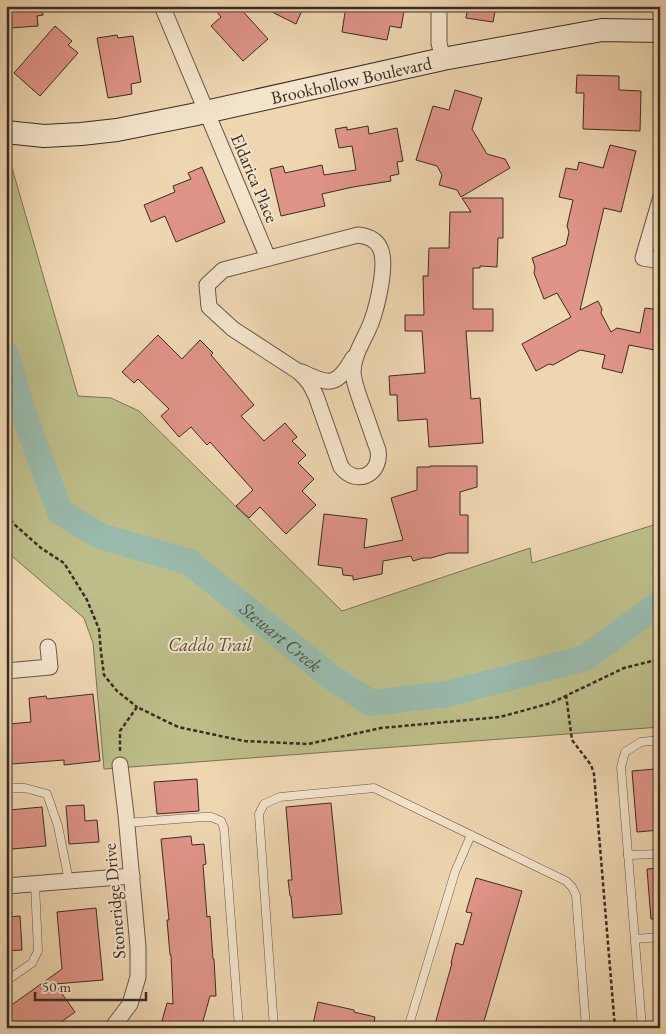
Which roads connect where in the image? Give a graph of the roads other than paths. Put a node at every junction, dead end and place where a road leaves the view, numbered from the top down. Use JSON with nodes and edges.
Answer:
{"nodes":[{"id":1,"x":162,"y":6,"type":"edge"},
{"id":2,"x":439,"y":6,"type":"edge"},
{"id":3,"x":660,"y":31,"type":"edge"},
{"id":4,"x":443,"y":59,"type":"junction"},
{"id":5,"x":206,"y":112,"type":"junction"},
{"id":6,"x":6,"y":132,"type":"edge"},
{"id":7,"x":44,"y":136,"type":"junction"},
{"id":8,"x":6,"y":147,"type":"edge"},
{"id":9,"x":660,"y":200,"type":"edge"},
{"id":10,"x":268,"y":258,"type":"junction"},
{"id":11,"x":660,"y":261,"type":"edge"},
{"id":12,"x":360,"y":346,"type":"junction"},
{"id":13,"x":290,"y":367,"type":"junction"},
{"id":14,"x":48,"y":647,"type":"dead end"},
{"id":15,"x":6,"y":671,"type":"edge"},
{"id":16,"x":660,"y":740,"type":"edge"},
{"id":17,"x":120,"y":765,"type":"road end"},
{"id":18,"x":6,"y":788,"type":"edge"},
{"id":19,"x":126,"y":823,"type":"junction"},
{"id":20,"x":471,"y":835,"type":"junction"},
{"id":21,"x":660,"y":854,"type":"edge"},
{"id":22,"x":628,"y":855,"type":"junction"},
{"id":23,"x":132,"y":876,"type":"junction"},
{"id":24,"x":69,"y":881,"type":"junction"},
{"id":25,"x":35,"y":884,"type":"junction"},
{"id":26,"x":6,"y":886,"type":"edge"},
{"id":27,"x":660,"y":936,"type":"edge"},
{"id":28,"x":635,"y":939,"type":"junction"},
{"id":29,"x":6,"y":981,"type":"edge"},
{"id":30,"x":112,"y":1028,"type":"edge"},
{"id":31,"x":239,"y":1028,"type":"edge"},
{"id":32,"x":274,"y":1028,"type":"edge"},
{"id":33,"x":408,"y":1028,"type":"edge"},
{"id":34,"x":586,"y":1028,"type":"edge"},
{"id":35,"x":642,"y":1028,"type":"edge"}],
"edges":[{"from":1,"to":5,"type":"street","name":"Eldarica Place"},
{"from":2,"to":4,"type":"street"},
{"from":3,"to":4,"type":"street","name":"Brookhollow Boulevard"},
{"from":4,"to":5,"type":"street","name":"Brookhollow Boulevard"},
{"from":5,"to":7,"type":"street","name":"Brookhollow Boulevard"},
{"from":5,"to":10,"type":"street","name":"Eldarica Place"},
{"from":6,"to":7,"type":"street","name":"Brookhollow Boulevard"},
{"from":7,"to":8,"type":"street","name":"Brookhollow Boulevard"},
{"from":9,"to":11,"type":"street"},
{"from":10,"to":12,"type":"street"},
{"from":10,"to":13,"type":"street"},
{"from":12,"to":13,"type":"street"},
{"from":12,"to":13,"type":"street"},
{"from":14,"to":15,"type":"street"},
{"from":16,"to":22,"type":"lane"},
{"from":17,"to":19,"type":"street","name":"Stoneridge Drive"},
{"from":18,"to":24,"type":"lane"},
{"from":19,"to":23,"type":"street","name":"Stoneridge Drive"},
{"from":19,"to":31,"type":"lane"},
{"from":20,"to":32,"type":"lane"},
{"from":20,"to":33,"type":"lane"},
{"from":20,"to":34,"type":"lane"},
{"from":21,"to":22,"type":"lane"},
{"from":22,"to":28,"type":"lane"},
{"from":23,"to":24,"type":"street"},
{"from":23,"to":30,"type":"street","name":"Stoneridge Drive"},
{"from":24,"to":25,"type":"street"},
{"from":25,"to":26,"type":"street"},
{"from":25,"to":29,"type":"lane"},
{"from":27,"to":28,"type":"lane"},
{"from":28,"to":35,"type":"lane"}]}
